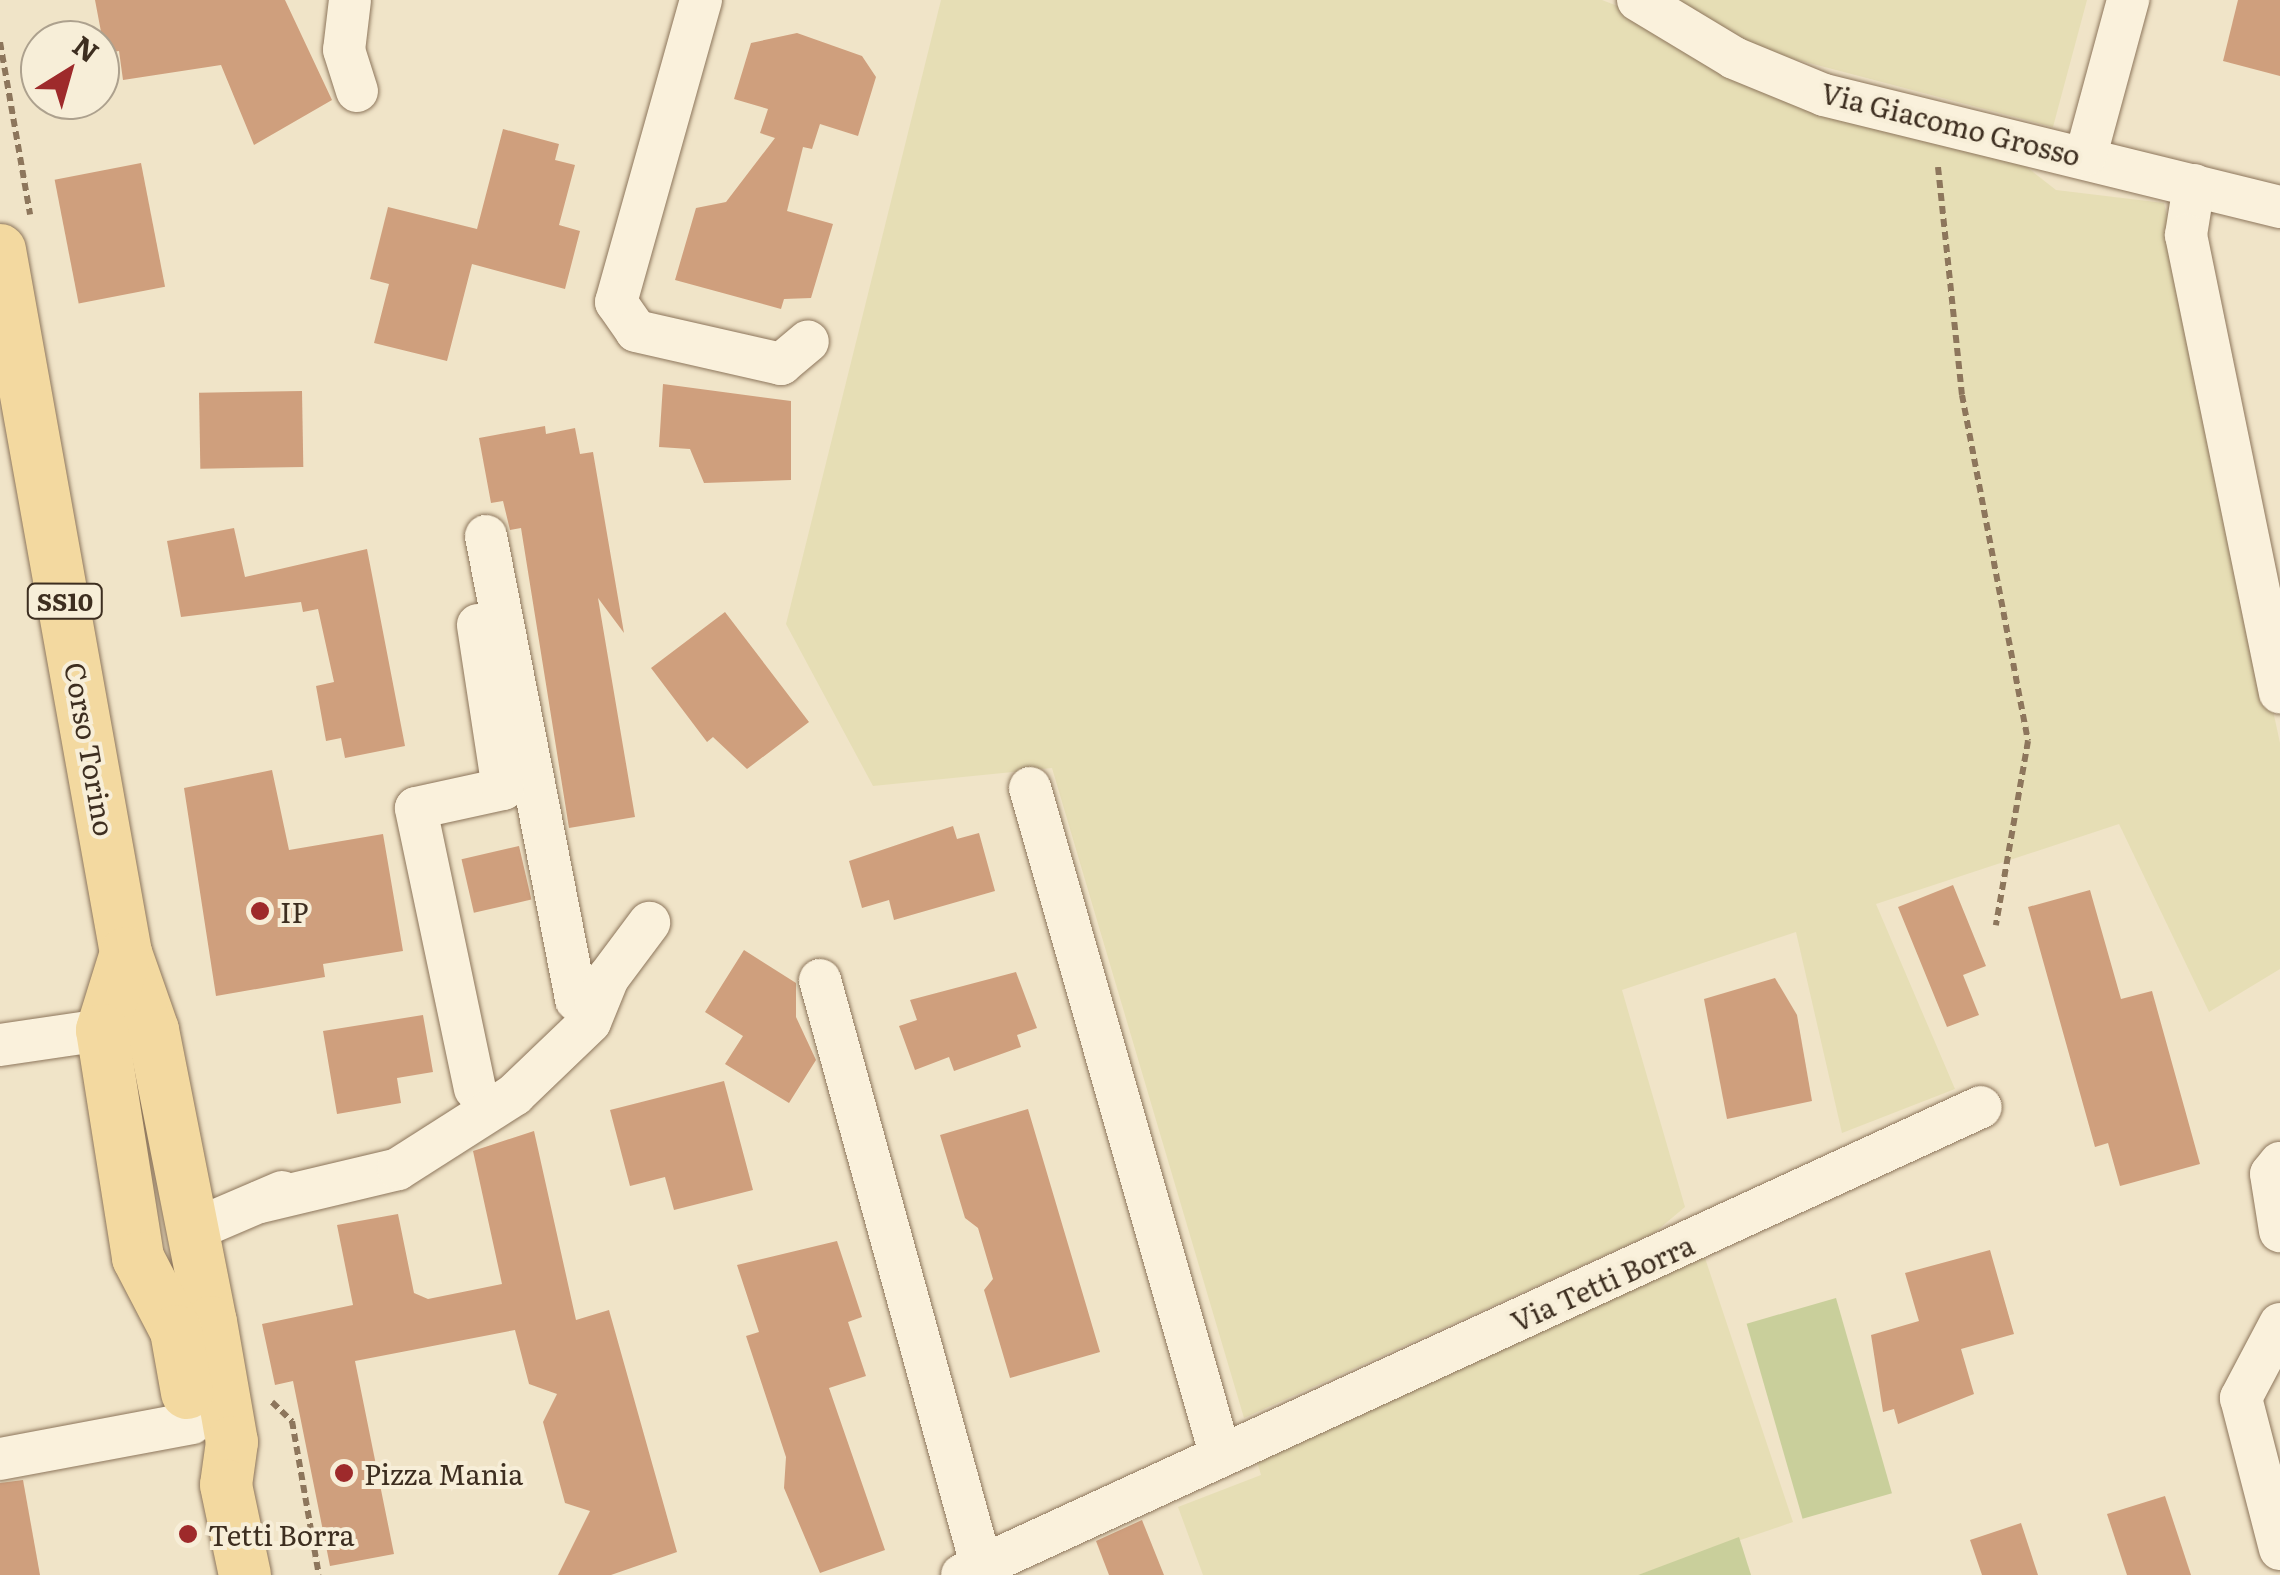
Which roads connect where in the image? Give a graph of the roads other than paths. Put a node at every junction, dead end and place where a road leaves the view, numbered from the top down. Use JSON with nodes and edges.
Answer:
{"nodes":[{"id":1,"x":350,"y":0,"type":"edge"},
{"id":2,"x":701,"y":0,"type":"edge"},
{"id":3,"x":1638,"y":0,"type":"edge"},
{"id":4,"x":2128,"y":0,"type":"edge"},
{"id":5,"x":357,"y":90,"type":"dead end"},
{"id":6,"x":2086,"y":156,"type":"junction"},
{"id":7,"x":2194,"y":186,"type":"junction"},
{"id":8,"x":2280,"y":208,"type":"edge"},
{"id":9,"x":0,"y":250,"type":"edge"},
{"id":10,"x":808,"y":341,"type":"dead end"},
{"id":11,"x":486,"y":536,"type":"dead end"},
{"id":12,"x":478,"y":624,"type":"dead end"},
{"id":13,"x":2280,"y":692,"type":"edge"},
{"id":14,"x":1030,"y":788,"type":"dead end"},
{"id":15,"x":649,"y":923,"type":"dead end"},
{"id":16,"x":820,"y":980,"type":"dead end"},
{"id":17,"x":592,"y":989,"type":"junction"},
{"id":18,"x":118,"y":1025,"type":"junction"},
{"id":19,"x":0,"y":1045,"type":"edge"},
{"id":20,"x":475,"y":1089,"type":"junction"},
{"id":21,"x":1981,"y":1106,"type":"dead end"},
{"id":22,"x":2280,"y":1162,"type":"edge"},
{"id":23,"x":260,"y":1202,"type":"junction"},
{"id":24,"x":2280,"y":1231,"type":"edge"},
{"id":25,"x":179,"y":1259,"type":"junction"},
{"id":26,"x":2280,"y":1324,"type":"edge"},
{"id":27,"x":192,"y":1423,"type":"junction"},
{"id":28,"x":1219,"y":1450,"type":"junction"},
{"id":29,"x":0,"y":1459,"type":"edge"},
{"id":30,"x":226,"y":1486,"type":"junction"},
{"id":31,"x":2280,"y":1549,"type":"edge"},
{"id":32,"x":993,"y":1566,"type":"edge"},
{"id":33,"x":245,"y":1575,"type":"edge"}],
"edges":[{"from":1,"to":5,"type":"street"},
{"from":2,"to":10,"type":"street"},
{"from":3,"to":6,"type":"street","name":"Via Giacomo Grosso"},
{"from":4,"to":6,"type":"street"},
{"from":6,"to":7,"type":"street","name":"Via Giacomo Grosso"},
{"from":7,"to":8,"type":"street","name":"Via Giacomo Grosso"},
{"from":7,"to":13,"type":"street"},
{"from":9,"to":18,"type":"main road","name":"Corso Torino","number":"SS10"},
{"from":11,"to":17,"type":"street"},
{"from":12,"to":20,"type":"street"},
{"from":14,"to":28,"type":"street"},
{"from":15,"to":17,"type":"street"},
{"from":16,"to":32,"type":"street"},
{"from":17,"to":20,"type":"street"},
{"from":17,"to":23,"type":"street"},
{"from":18,"to":19,"type":"street"},
{"from":18,"to":25,"type":"main road","name":"Corso Torino","number":"SS10"},
{"from":20,"to":23,"type":"street"},
{"from":21,"to":28,"type":"street","name":"Via Tetti Borra"},
{"from":22,"to":24,"type":"street"},
{"from":23,"to":25,"type":"street"},
{"from":25,"to":27,"type":"main road","name":"Corso Torino","number":"SS10"},
{"from":25,"to":30,"type":"main road","name":"Corso Torino","number":"SS10"},
{"from":26,"to":31,"type":"street"},
{"from":27,"to":29,"type":"street"},
{"from":27,"to":30,"type":"main road","name":"Corso Torino","number":"SS10"},
{"from":28,"to":32,"type":"street","name":"Via Tetti Borra"},
{"from":30,"to":33,"type":"main road","name":"Corso Torino","number":"SS10"}]}
